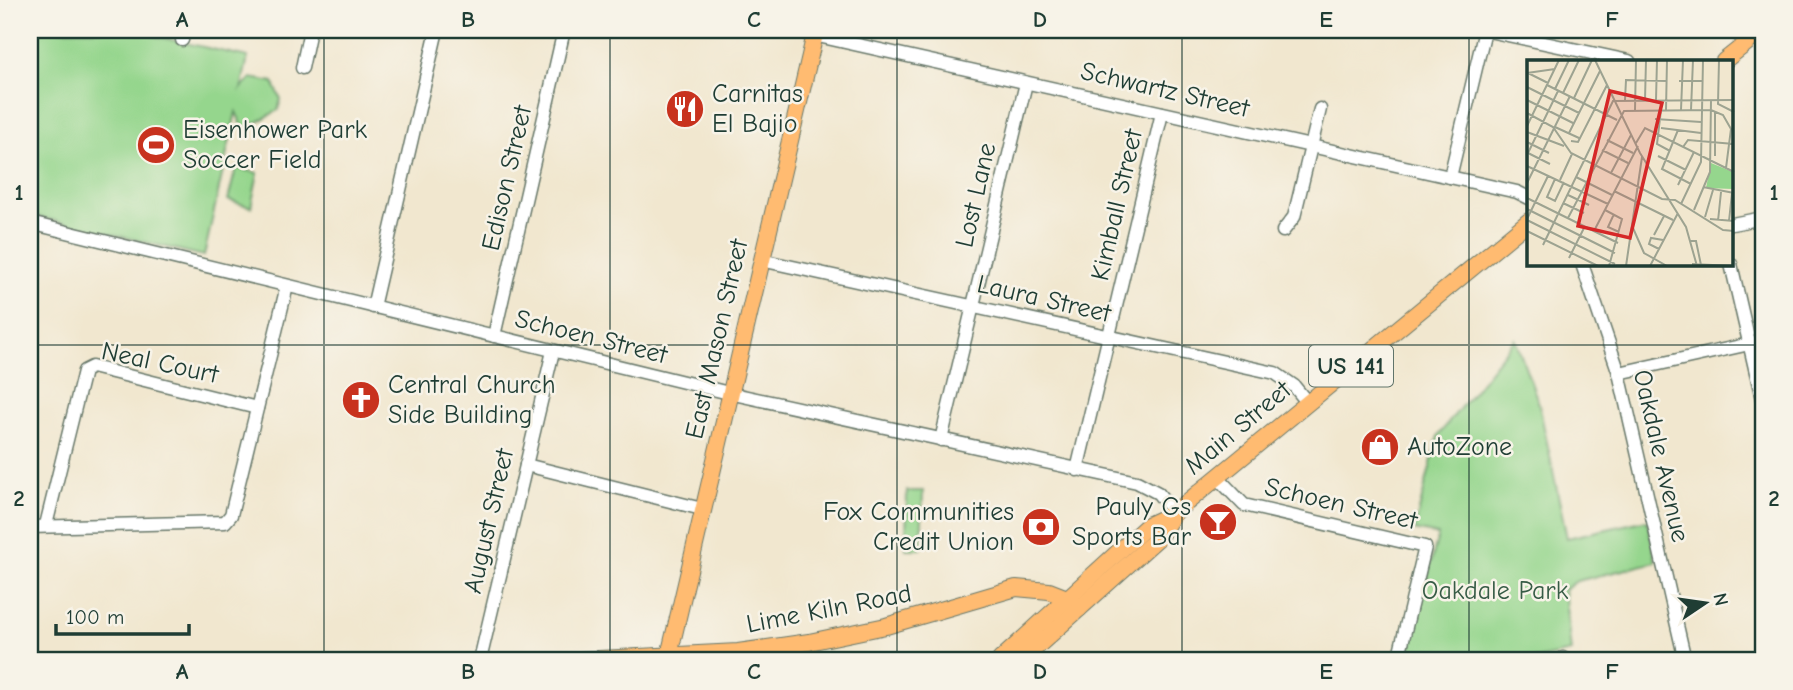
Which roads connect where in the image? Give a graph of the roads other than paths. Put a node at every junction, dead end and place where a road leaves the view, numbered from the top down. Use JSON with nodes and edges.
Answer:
{"nodes":[{"id":1,"x":31,"y":30,"type":"edge"},
{"id":2,"x":310,"y":30,"type":"edge"},
{"id":3,"x":437,"y":30,"type":"edge"},
{"id":4,"x":564,"y":30,"type":"edge"},
{"id":5,"x":791,"y":30,"type":"edge"},
{"id":6,"x":1485,"y":30,"type":"edge"},
{"id":7,"x":1763,"y":30,"type":"edge"},
{"id":8,"x":816,"y":33,"type":"edge"},
{"id":9,"x":30,"y":36,"type":"edge"},
{"id":10,"x":1624,"y":60,"type":"edge"},
{"id":11,"x":1725,"y":60,"type":"edge"},
{"id":12,"x":302,"y":68,"type":"dead end"},
{"id":13,"x":1027,"y":83,"type":"junction"},
{"id":14,"x":1320,"y":109,"type":"dead end"},
{"id":15,"x":1162,"y":113,"type":"junction"},
{"id":16,"x":1311,"y":146,"type":"junction"},
{"id":17,"x":1450,"y":177,"type":"junction"},
{"id":18,"x":1527,"y":197,"type":"edge"},
{"id":19,"x":1763,"y":218,"type":"edge"},
{"id":20,"x":30,"y":223,"type":"edge"},
{"id":21,"x":1527,"y":223,"type":"edge"},
{"id":22,"x":1734,"y":224,"type":"edge"},
{"id":23,"x":1283,"y":231,"type":"dead end"},
{"id":24,"x":761,"y":260,"type":"junction"},
{"id":25,"x":1582,"y":266,"type":"edge"},
{"id":26,"x":1731,"y":266,"type":"edge"},
{"id":27,"x":287,"y":286,"type":"junction"},
{"id":28,"x":373,"y":307,"type":"junction"},
{"id":29,"x":973,"y":307,"type":"junction"},
{"id":30,"x":494,"y":337,"type":"junction"},
{"id":31,"x":1108,"y":337,"type":"junction"},
{"id":32,"x":1763,"y":341,"type":"edge"},
{"id":33,"x":1750,"y":344,"type":"junction"},
{"id":34,"x":553,"y":351,"type":"junction"},
{"id":35,"x":1619,"y":373,"type":"junction"},
{"id":36,"x":729,"y":393,"type":"junction"},
{"id":37,"x":1307,"y":402,"type":"junction"},
{"id":38,"x":1763,"y":403,"type":"edge"},
{"id":39,"x":257,"y":408,"type":"junction"},
{"id":40,"x":941,"y":440,"type":"junction"},
{"id":41,"x":526,"y":465,"type":"junction"},
{"id":42,"x":1077,"y":470,"type":"junction"},
{"id":43,"x":1217,"y":477,"type":"junction"},
{"id":44,"x":702,"y":509,"type":"junction"},
{"id":45,"x":1174,"y":513,"type":"junction"},
{"id":46,"x":46,"y":525,"type":"junction"},
{"id":47,"x":30,"y":527,"type":"edge"},
{"id":48,"x":1073,"y":603,"type":"junction"},
{"id":49,"x":668,"y":658,"type":"edge"},
{"id":50,"x":480,"y":660,"type":"edge"},
{"id":51,"x":579,"y":660,"type":"edge"},
{"id":52,"x":1000,"y":660,"type":"edge"},
{"id":53,"x":1022,"y":660,"type":"edge"},
{"id":54,"x":1398,"y":660,"type":"edge"},
{"id":55,"x":1685,"y":660,"type":"edge"}],
"edges":[{"from":1,"to":9,"type":"street"},
{"from":2,"to":12,"type":"street"},
{"from":3,"to":28,"type":"street"},
{"from":4,"to":30,"type":"street","name":"Edison Street"},
{"from":5,"to":8,"type":"street","name":"Schwartz Street"},
{"from":6,"to":10,"type":"street"},
{"from":6,"to":17,"type":"street"},
{"from":7,"to":11,"type":"main road"},
{"from":8,"to":13,"type":"street","name":"Schwartz Street"},
{"from":8,"to":24,"type":"main road","name":"East Mason Street"},
{"from":13,"to":15,"type":"street","name":"Schwartz Street"},
{"from":13,"to":29,"type":"street","name":"Lost Lane"},
{"from":14,"to":16,"type":"street"},
{"from":15,"to":16,"type":"street","name":"Schwartz Street"},
{"from":15,"to":31,"type":"street","name":"Kimball Street"},
{"from":16,"to":17,"type":"street","name":"Schwartz Street"},
{"from":16,"to":23,"type":"street"},
{"from":17,"to":18,"type":"street","name":"Schwartz Street"},
{"from":19,"to":22,"type":"street"},
{"from":20,"to":27,"type":"street","name":"Schoen Street"},
{"from":21,"to":37,"type":"main road","name":"Main Street","number":"US 141"},
{"from":24,"to":29,"type":"street","name":"Laura Street"},
{"from":24,"to":36,"type":"main road","name":"East Mason Street"},
{"from":25,"to":35,"type":"street","name":"Oakdale Avenue"},
{"from":26,"to":33,"type":"street"},
{"from":27,"to":28,"type":"street","name":"Schoen Street"},
{"from":27,"to":39,"type":"street"},
{"from":28,"to":30,"type":"street","name":"Schoen Street"},
{"from":29,"to":31,"type":"street","name":"Laura Street"},
{"from":29,"to":40,"type":"street","name":"Lost Lane"},
{"from":30,"to":34,"type":"street","name":"Schoen Street"},
{"from":31,"to":37,"type":"street","name":"Laura Street"},
{"from":31,"to":42,"type":"street","name":"Kimball Street"},
{"from":32,"to":33,"type":"street"},
{"from":33,"to":35,"type":"street"},
{"from":33,"to":38,"type":"street"},
{"from":34,"to":36,"type":"street","name":"Schoen Street"},
{"from":34,"to":41,"type":"street","name":"August Street"},
{"from":35,"to":55,"type":"street","name":"Oakdale Avenue"},
{"from":36,"to":40,"type":"street","name":"Schoen Street"},
{"from":36,"to":44,"type":"main road","name":"East Mason Street"},
{"from":37,"to":43,"type":"main road","name":"Main Street","number":"US 141"},
{"from":39,"to":46,"type":"street"},
{"from":39,"to":46,"type":"street","name":"Neal Court"},
{"from":40,"to":42,"type":"street","name":"Schoen Street"},
{"from":41,"to":44,"type":"street"},
{"from":41,"to":50,"type":"street","name":"August Street"},
{"from":42,"to":45,"type":"street","name":"Schoen Street"},
{"from":43,"to":45,"type":"main road","name":"Main Street","number":"US 141"},
{"from":43,"to":54,"type":"street","name":"Schoen Street"},
{"from":44,"to":49,"type":"main road","name":"East Mason Street"},
{"from":45,"to":48,"type":"main road","name":"Main Street","number":"US 141"},
{"from":46,"to":47,"type":"street"},
{"from":48,"to":49,"type":"main road","name":"Lime Kiln Road"},
{"from":48,"to":52,"type":"main road","name":"Main Street","number":"US 141"},
{"from":48,"to":53,"type":"main road","name":"Main Street","number":"US 141"},
{"from":49,"to":51,"type":"main road","name":"Lime Kiln Road"}]}
